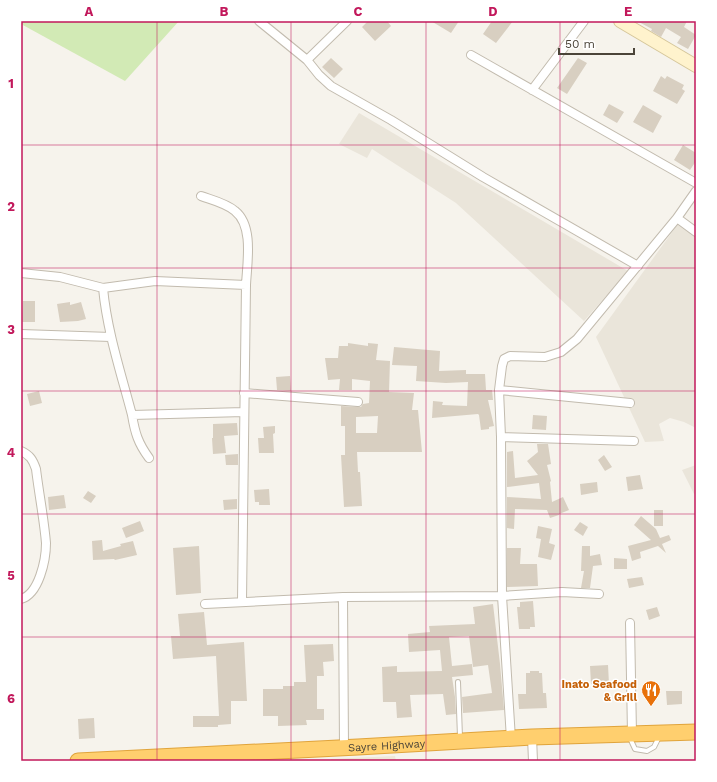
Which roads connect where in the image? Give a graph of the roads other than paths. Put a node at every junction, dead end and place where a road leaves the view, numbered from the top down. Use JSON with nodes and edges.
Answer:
{"nodes":[{"id":1,"x":259,"y":21,"type":"edge"},
{"id":2,"x":346,"y":21,"type":"edge"},
{"id":3,"x":584,"y":21,"type":"edge"},
{"id":4,"x":620,"y":21,"type":"edge"},
{"id":5,"x":471,"y":56,"type":"dead end"},
{"id":6,"x":307,"y":60,"type":"junction"},
{"id":7,"x":696,"y":66,"type":"edge"},
{"id":8,"x":532,"y":90,"type":"junction"},
{"id":9,"x":696,"y":183,"type":"edge"},
{"id":10,"x":696,"y":191,"type":"edge"},
{"id":11,"x":201,"y":196,"type":"dead end"},
{"id":12,"x":677,"y":218,"type":"junction"},
{"id":13,"x":696,"y":232,"type":"edge"},
{"id":14,"x":638,"y":266,"type":"junction"},
{"id":15,"x":21,"y":273,"type":"edge"},
{"id":16,"x":246,"y":285,"type":"junction"},
{"id":17,"x":103,"y":288,"type":"junction"},
{"id":18,"x":21,"y":334,"type":"edge"},
{"id":19,"x":111,"y":337,"type":"junction"},
{"id":20,"x":499,"y":390,"type":"junction"},
{"id":21,"x":244,"y":393,"type":"junction"},
{"id":22,"x":358,"y":402,"type":"dead end"},
{"id":23,"x":630,"y":403,"type":"dead end"},
{"id":24,"x":244,"y":412,"type":"junction"},
{"id":25,"x":132,"y":415,"type":"junction"},
{"id":26,"x":501,"y":437,"type":"junction"},
{"id":27,"x":634,"y":441,"type":"dead end"},
{"id":28,"x":21,"y":451,"type":"edge"},
{"id":29,"x":149,"y":458,"type":"dead end"},
{"id":30,"x":599,"y":594,"type":"dead end"},
{"id":31,"x":502,"y":596,"type":"junction"},
{"id":32,"x":343,"y":597,"type":"junction"},
{"id":33,"x":21,"y":599,"type":"edge"},
{"id":34,"x":242,"y":601,"type":"junction"},
{"id":35,"x":204,"y":604,"type":"dead end"},
{"id":36,"x":630,"y":623,"type":"dead end"},
{"id":37,"x":458,"y":682,"type":"dead end"},
{"id":38,"x":696,"y":732,"type":"edge"},
{"id":39,"x":630,"y":734,"type":"junction"},
{"id":40,"x":532,"y":737,"type":"junction"},
{"id":41,"x":511,"y":739,"type":"junction"},
{"id":42,"x":460,"y":742,"type":"junction"},
{"id":43,"x":344,"y":748,"type":"junction"},
{"id":44,"x":78,"y":761,"type":"edge"},
{"id":45,"x":533,"y":761,"type":"edge"}],
"edges":[{"from":1,"to":6,"type":"street"},
{"from":2,"to":6,"type":"street"},
{"from":3,"to":8,"type":"street"},
{"from":4,"to":7,"type":"street"},
{"from":5,"to":8,"type":"street"},
{"from":6,"to":14,"type":"street"},
{"from":8,"to":9,"type":"street"},
{"from":10,"to":12,"type":"street"},
{"from":11,"to":16,"type":"street"},
{"from":12,"to":13,"type":"street"},
{"from":12,"to":14,"type":"street"},
{"from":14,"to":20,"type":"street"},
{"from":15,"to":17,"type":"street"},
{"from":16,"to":17,"type":"street"},
{"from":16,"to":21,"type":"street"},
{"from":17,"to":19,"type":"street"},
{"from":18,"to":19,"type":"street"},
{"from":19,"to":25,"type":"street"},
{"from":20,"to":23,"type":"street"},
{"from":20,"to":26,"type":"street"},
{"from":21,"to":22,"type":"street"},
{"from":21,"to":24,"type":"street"},
{"from":24,"to":25,"type":"street"},
{"from":24,"to":34,"type":"street"},
{"from":25,"to":29,"type":"street"},
{"from":26,"to":27,"type":"street"},
{"from":26,"to":31,"type":"street"},
{"from":28,"to":33,"type":"street"},
{"from":30,"to":31,"type":"street"},
{"from":31,"to":32,"type":"street"},
{"from":31,"to":41,"type":"street"},
{"from":32,"to":34,"type":"street"},
{"from":32,"to":43,"type":"street"},
{"from":34,"to":35,"type":"street"},
{"from":36,"to":39,"type":"street"},
{"from":37,"to":42,"type":"lane"},
{"from":38,"to":39,"type":"highway","name":"Sayre Highway"},
{"from":39,"to":40,"type":"highway","name":"Sayre Highway"},
{"from":40,"to":41,"type":"highway","name":"Sayre Highway"},
{"from":40,"to":45,"type":"street"},
{"from":41,"to":42,"type":"highway","name":"Sayre Highway"},
{"from":42,"to":43,"type":"highway","name":"Sayre Highway"},
{"from":43,"to":44,"type":"highway","name":"Sayre Highway"}]}
